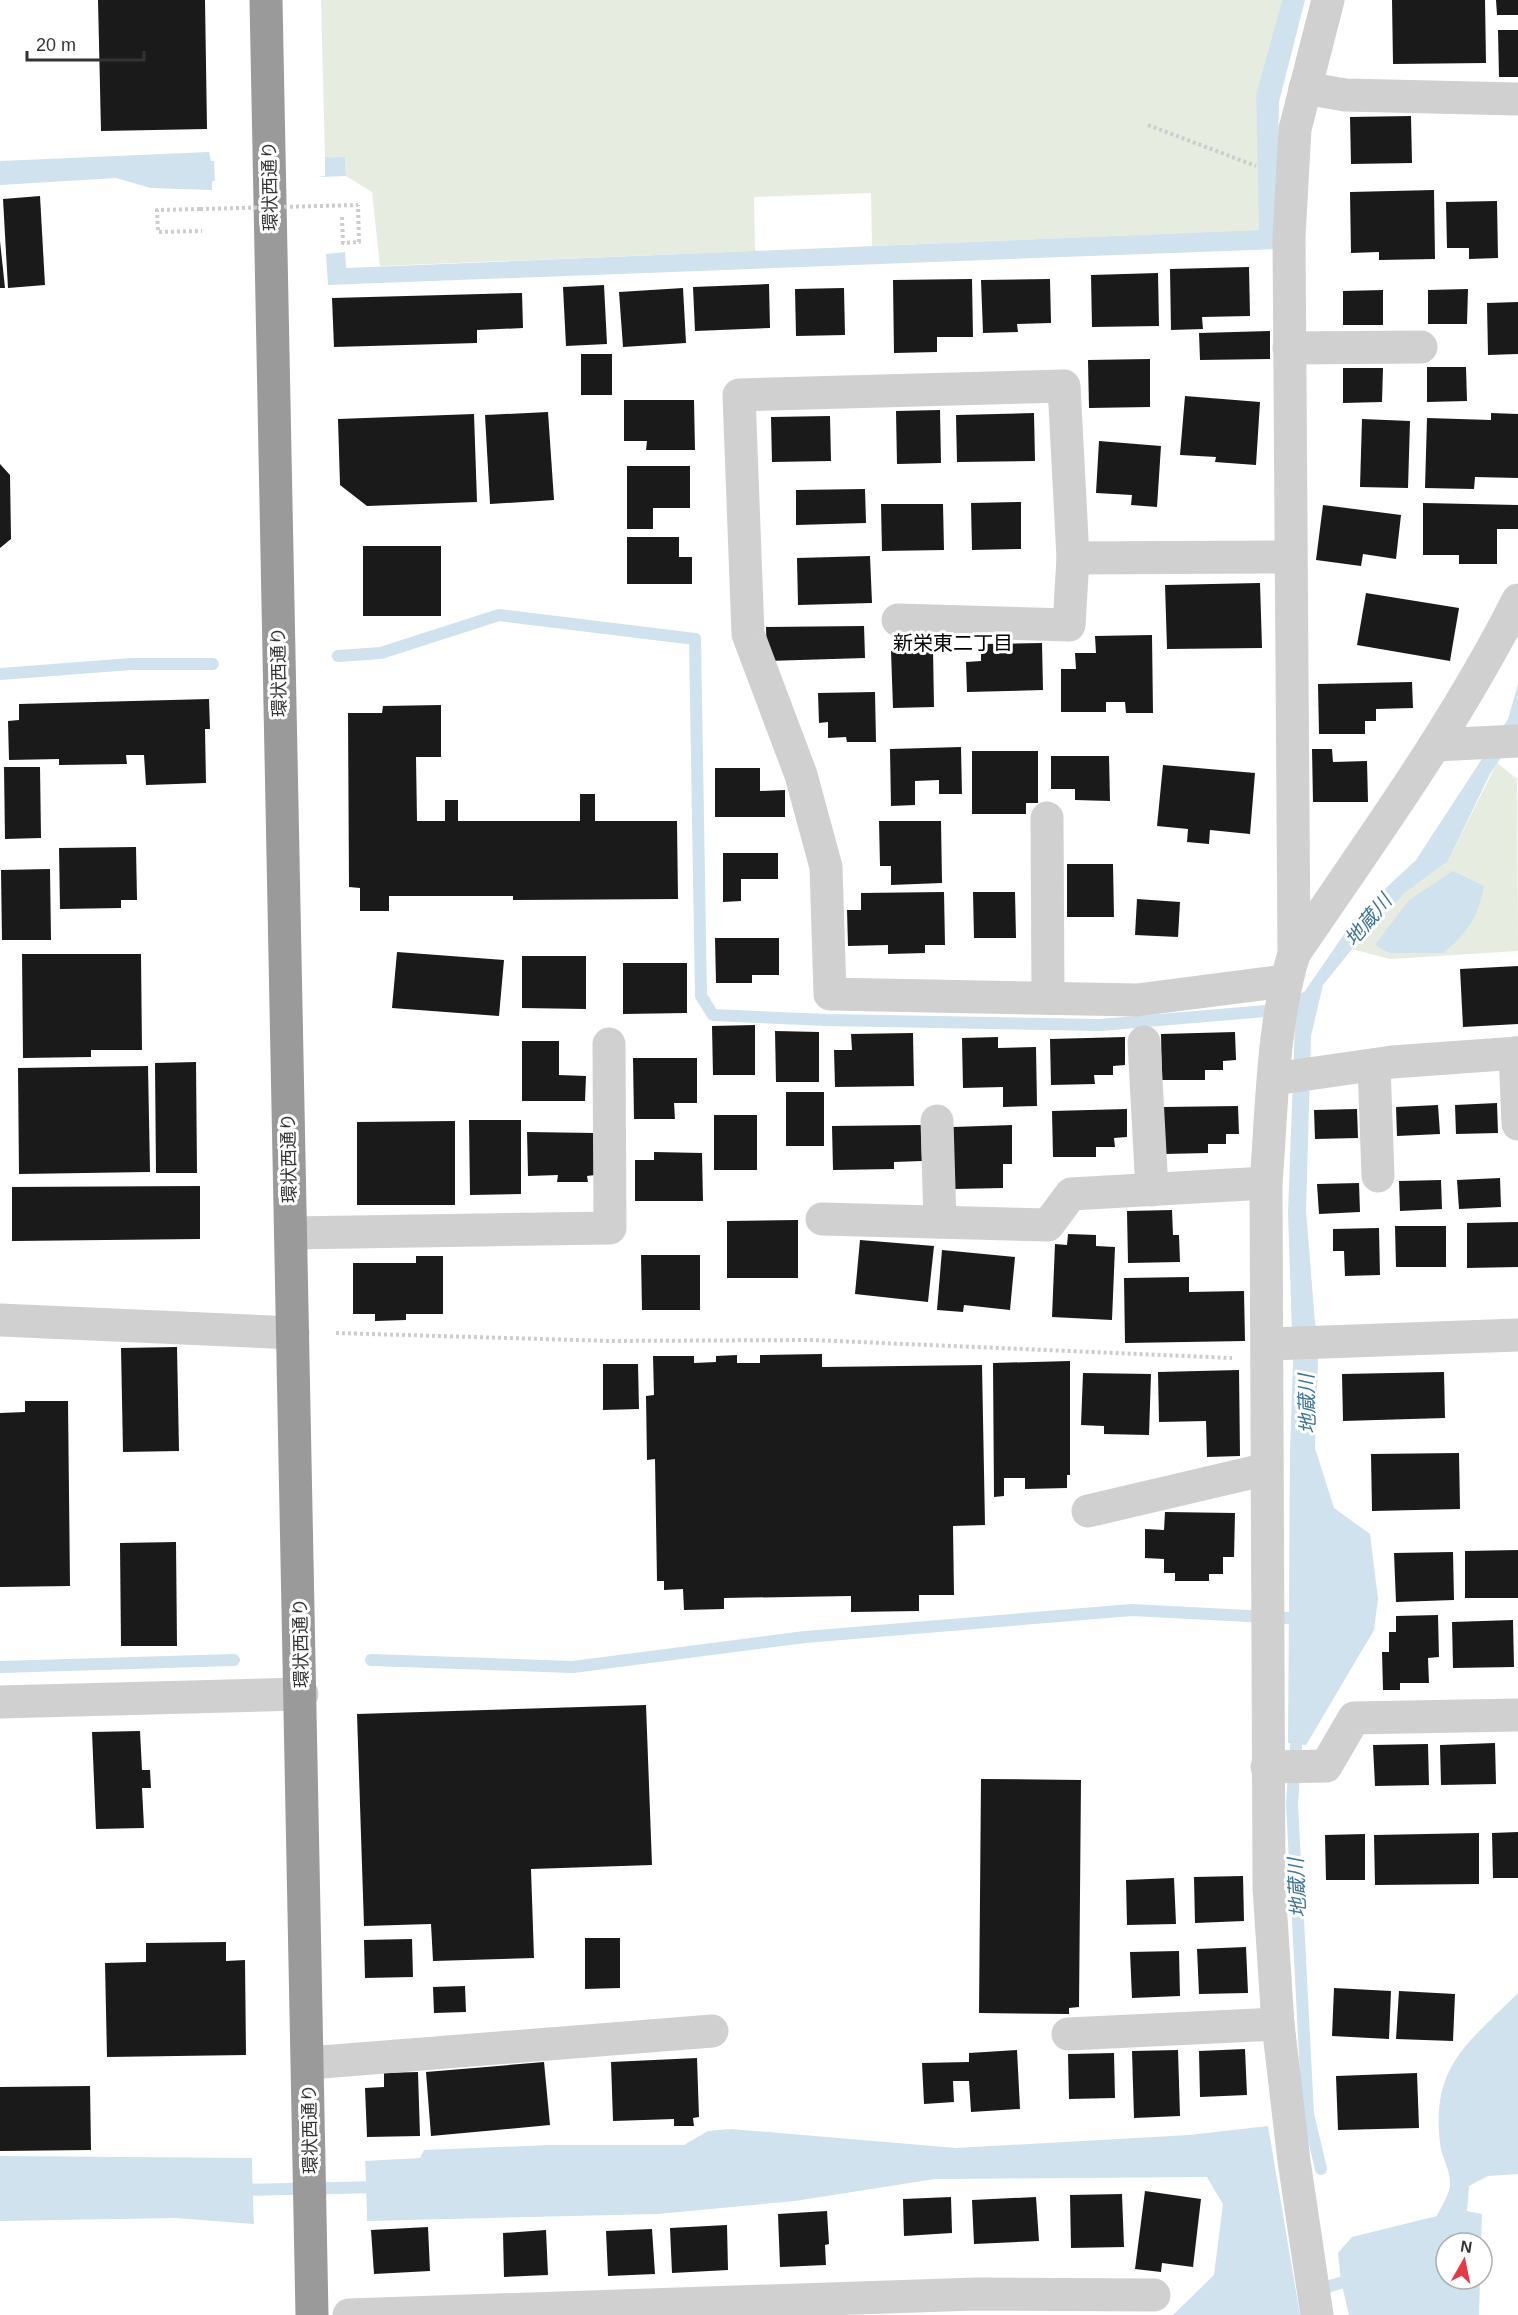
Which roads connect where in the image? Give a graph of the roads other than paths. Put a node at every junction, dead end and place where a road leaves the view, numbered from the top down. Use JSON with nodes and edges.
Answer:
{"nodes":[{"id":1,"x":266,"y":0,"type":"edge"},
{"id":2,"x":1328,"y":0,"type":"edge"},
{"id":3,"x":1305,"y":88,"type":"junction"},
{"id":4,"x":1518,"y":99,"type":"edge"},
{"id":5,"x":1421,"y":347,"type":"dead end"},
{"id":6,"x":1289,"y":348,"type":"junction"},
{"id":7,"x":1290,"y":557,"type":"junction"},
{"id":8,"x":1073,"y":558,"type":"junction"},
{"id":9,"x":1518,"y":600,"type":"edge"},
{"id":10,"x":898,"y":620,"type":"dead end"},
{"id":11,"x":1518,"y":741,"type":"edge"},
{"id":12,"x":1436,"y":745,"type":"junction"},
{"id":13,"x":1047,"y":818,"type":"dead end"},
{"id":14,"x":1290,"y":968,"type":"junction"},
{"id":15,"x":1048,"y":998,"type":"junction"},
{"id":16,"x":1144,"y":1042,"type":"dead end"},
{"id":17,"x":609,"y":1044,"type":"dead end"},
{"id":18,"x":1517,"y":1053,"type":"edge"},
{"id":19,"x":1374,"y":1065,"type":"junction"},
{"id":20,"x":1274,"y":1078,"type":"junction"},
{"id":21,"x":937,"y":1121,"type":"dead end"},
{"id":22,"x":1518,"y":1124,"type":"edge"},
{"id":23,"x":1378,"y":1176,"type":"dead end"},
{"id":24,"x":1266,"y":1183,"type":"junction"},
{"id":25,"x":1152,"y":1190,"type":"junction"},
{"id":26,"x":822,"y":1219,"type":"dead end"},
{"id":27,"x":940,"y":1222,"type":"junction"},
{"id":28,"x":291,"y":1233,"type":"junction"},
{"id":29,"x":0,"y":1320,"type":"edge"},
{"id":30,"x":293,"y":1333,"type":"junction"},
{"id":31,"x":1518,"y":1335,"type":"edge"},
{"id":32,"x":1267,"y":1352,"type":"junction"},
{"id":33,"x":1267,"y":1469,"type":"junction"},
{"id":34,"x":1088,"y":1511,"type":"dead end"},
{"id":35,"x":302,"y":1694,"type":"junction"},
{"id":36,"x":0,"y":1702,"type":"edge"},
{"id":37,"x":1518,"y":1715,"type":"edge"},
{"id":38,"x":1267,"y":1767,"type":"junction"},
{"id":39,"x":1278,"y":2024,"type":"junction"},
{"id":40,"x":712,"y":2031,"type":"dead end"},
{"id":41,"x":1068,"y":2034,"type":"dead end"},
{"id":42,"x":309,"y":2063,"type":"junction"},
{"id":43,"x":1154,"y":2295,"type":"dead end"},
{"id":44,"x":312,"y":2315,"type":"edge"},
{"id":45,"x":349,"y":2315,"type":"edge"},
{"id":46,"x":1317,"y":2315,"type":"edge"}],
"edges":[{"from":1,"to":28,"type":"highway","name":"環状西通り"},
{"from":2,"to":3,"type":"street"},
{"from":3,"to":4,"type":"street"},
{"from":3,"to":6,"type":"street"},
{"from":5,"to":6,"type":"street"},
{"from":6,"to":7,"type":"street"},
{"from":7,"to":8,"type":"street"},
{"from":7,"to":14,"type":"street"},
{"from":8,"to":10,"type":"street"},
{"from":8,"to":15,"type":"street"},
{"from":9,"to":12,"type":"street"},
{"from":11,"to":12,"type":"street"},
{"from":12,"to":14,"type":"street"},
{"from":13,"to":15,"type":"street"},
{"from":14,"to":15,"type":"street"},
{"from":14,"to":20,"type":"street"},
{"from":16,"to":25,"type":"street"},
{"from":17,"to":28,"type":"street"},
{"from":18,"to":19,"type":"street"},
{"from":18,"to":22,"type":"street"},
{"from":19,"to":20,"type":"street"},
{"from":19,"to":23,"type":"street"},
{"from":20,"to":24,"type":"street"},
{"from":21,"to":27,"type":"street"},
{"from":24,"to":25,"type":"street"},
{"from":24,"to":32,"type":"street"},
{"from":25,"to":27,"type":"street"},
{"from":26,"to":27,"type":"street"},
{"from":28,"to":30,"type":"highway","name":"環状西通り"},
{"from":29,"to":30,"type":"street"},
{"from":30,"to":35,"type":"highway","name":"環状西通り"},
{"from":31,"to":32,"type":"street"},
{"from":32,"to":33,"type":"street"},
{"from":33,"to":34,"type":"street"},
{"from":33,"to":38,"type":"street"},
{"from":35,"to":36,"type":"street"},
{"from":35,"to":42,"type":"highway","name":"環状西通り"},
{"from":37,"to":38,"type":"street"},
{"from":38,"to":39,"type":"street"},
{"from":39,"to":41,"type":"street"},
{"from":39,"to":46,"type":"street"},
{"from":40,"to":42,"type":"street"},
{"from":42,"to":44,"type":"highway","name":"環状西通り"},
{"from":43,"to":45,"type":"street"}]}
